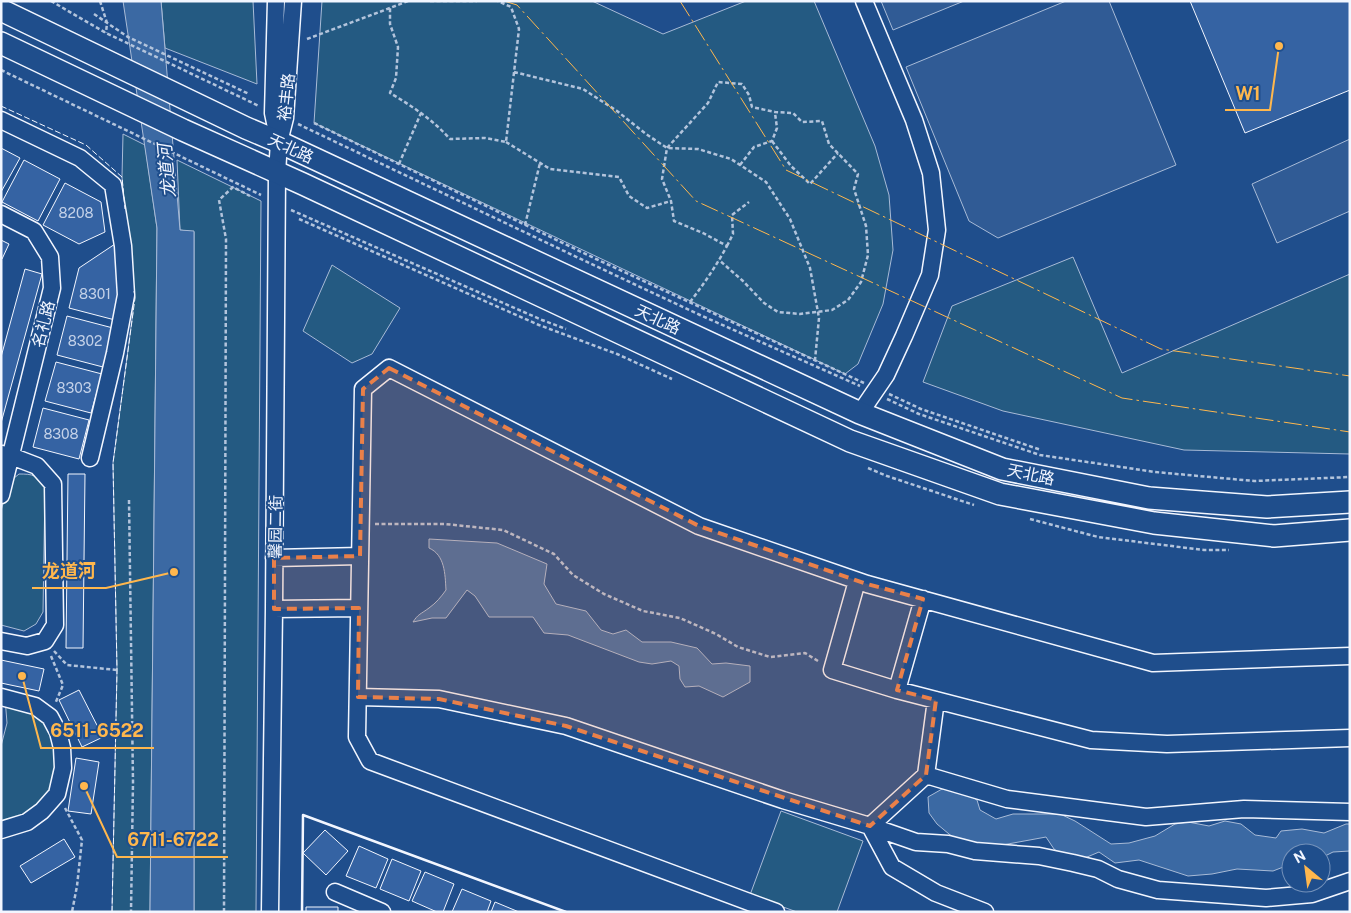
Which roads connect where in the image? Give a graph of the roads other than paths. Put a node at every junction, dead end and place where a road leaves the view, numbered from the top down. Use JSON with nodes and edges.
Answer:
{"nodes":[{"id":1,"x":276,"y":1,"type":"edge"},
{"id":2,"x":293,"y":1,"type":"edge"},
{"id":3,"x":864,"y":1,"type":"edge"},
{"id":4,"x":1,"y":10,"type":"edge"},
{"id":5,"x":1,"y":43,"type":"edge"},
{"id":6,"x":279,"y":115,"type":"junction"},
{"id":7,"x":1,"y":120,"type":"edge"},
{"id":8,"x":279,"y":142,"type":"junction"},
{"id":9,"x":277,"y":173,"type":"junction"},
{"id":10,"x":1,"y":214,"type":"edge"},
{"id":11,"x":860,"y":413,"type":"junction"},
{"id":12,"x":6,"y":454,"type":"edge"},
{"id":13,"x":90,"y":458,"type":"dead end"},
{"id":14,"x":1,"y":494,"type":"edge"},
{"id":15,"x":1350,"y":502,"type":"edge"},
{"id":16,"x":1350,"y":530,"type":"edge"},
{"id":17,"x":360,"y":556,"type":"junction"},
{"id":18,"x":274,"y":558,"type":"junction"},
{"id":19,"x":856,"y":581,"type":"junction"},
{"id":20,"x":923,"y":598,"type":"junction"},
{"id":21,"x":359,"y":608,"type":"junction"},
{"id":22,"x":274,"y":609,"type":"junction"},
{"id":23,"x":1,"y":641,"type":"edge"},
{"id":24,"x":1350,"y":656,"type":"edge"},
{"id":25,"x":897,"y":690,"type":"junction"},
{"id":26,"x":1,"y":697,"type":"edge"},
{"id":27,"x":358,"y":697,"type":"junction"},
{"id":28,"x":936,"y":700,"type":"junction"},
{"id":29,"x":1350,"y":738,"type":"edge"},
{"id":30,"x":926,"y":775,"type":"junction"},
{"id":31,"x":1350,"y":812,"type":"edge"},
{"id":32,"x":870,"y":826,"type":"junction"},
{"id":33,"x":1,"y":830,"type":"edge"},
{"id":34,"x":1350,"y":881,"type":"edge"},
{"id":35,"x":335,"y":892,"type":"dead end"},
{"id":36,"x":270,"y":912,"type":"edge"},
{"id":37,"x":382,"y":912,"type":"edge"},
{"id":38,"x":776,"y":912,"type":"edge"},
{"id":39,"x":985,"y":912,"type":"edge"}],
"edges":[{"from":1,"to":6,"type":"street","name":"裕丰路"},
{"from":2,"to":6,"type":"street","name":"裕丰路"},
{"from":3,"to":11,"type":"street"},
{"from":4,"to":8,"type":"main road","name":"天北路"},
{"from":5,"to":9,"type":"main road","name":"天北路"},
{"from":6,"to":8,"type":"street","name":"裕丰路"},
{"from":7,"to":13,"type":"street"},
{"from":8,"to":9,"type":"street","name":"馨园二街"},
{"from":8,"to":11,"type":"main road","name":"天北路"},
{"from":9,"to":16,"type":"main road","name":"天北路"},
{"from":9,"to":18,"type":"street","name":"馨园二街"},
{"from":10,"to":12,"type":"street","name":"名礼路"},
{"from":11,"to":15,"type":"main road","name":"天北路"},
{"from":12,"to":14,"type":"street","name":"名礼路"},
{"from":12,"to":23,"type":"street"},
{"from":17,"to":18,"type":"street"},
{"from":17,"to":19,"type":"street"},
{"from":17,"to":21,"type":"street"},
{"from":18,"to":22,"type":"street","name":"馨园二街"},
{"from":19,"to":20,"type":"street"},
{"from":19,"to":25,"type":"street"},
{"from":20,"to":24,"type":"street"},
{"from":20,"to":25,"type":"street"},
{"from":21,"to":22,"type":"street"},
{"from":21,"to":27,"type":"street"},
{"from":22,"to":36,"type":"street","name":"馨园二街"},
{"from":25,"to":28,"type":"street"},
{"from":26,"to":33,"type":"street"},
{"from":27,"to":32,"type":"street"},
{"from":27,"to":38,"type":"street"},
{"from":28,"to":29,"type":"street"},
{"from":28,"to":30,"type":"street"},
{"from":30,"to":31,"type":"street"},
{"from":30,"to":32,"type":"street"},
{"from":32,"to":34,"type":"street"},
{"from":32,"to":39,"type":"street"},
{"from":35,"to":37,"type":"street"}]}
